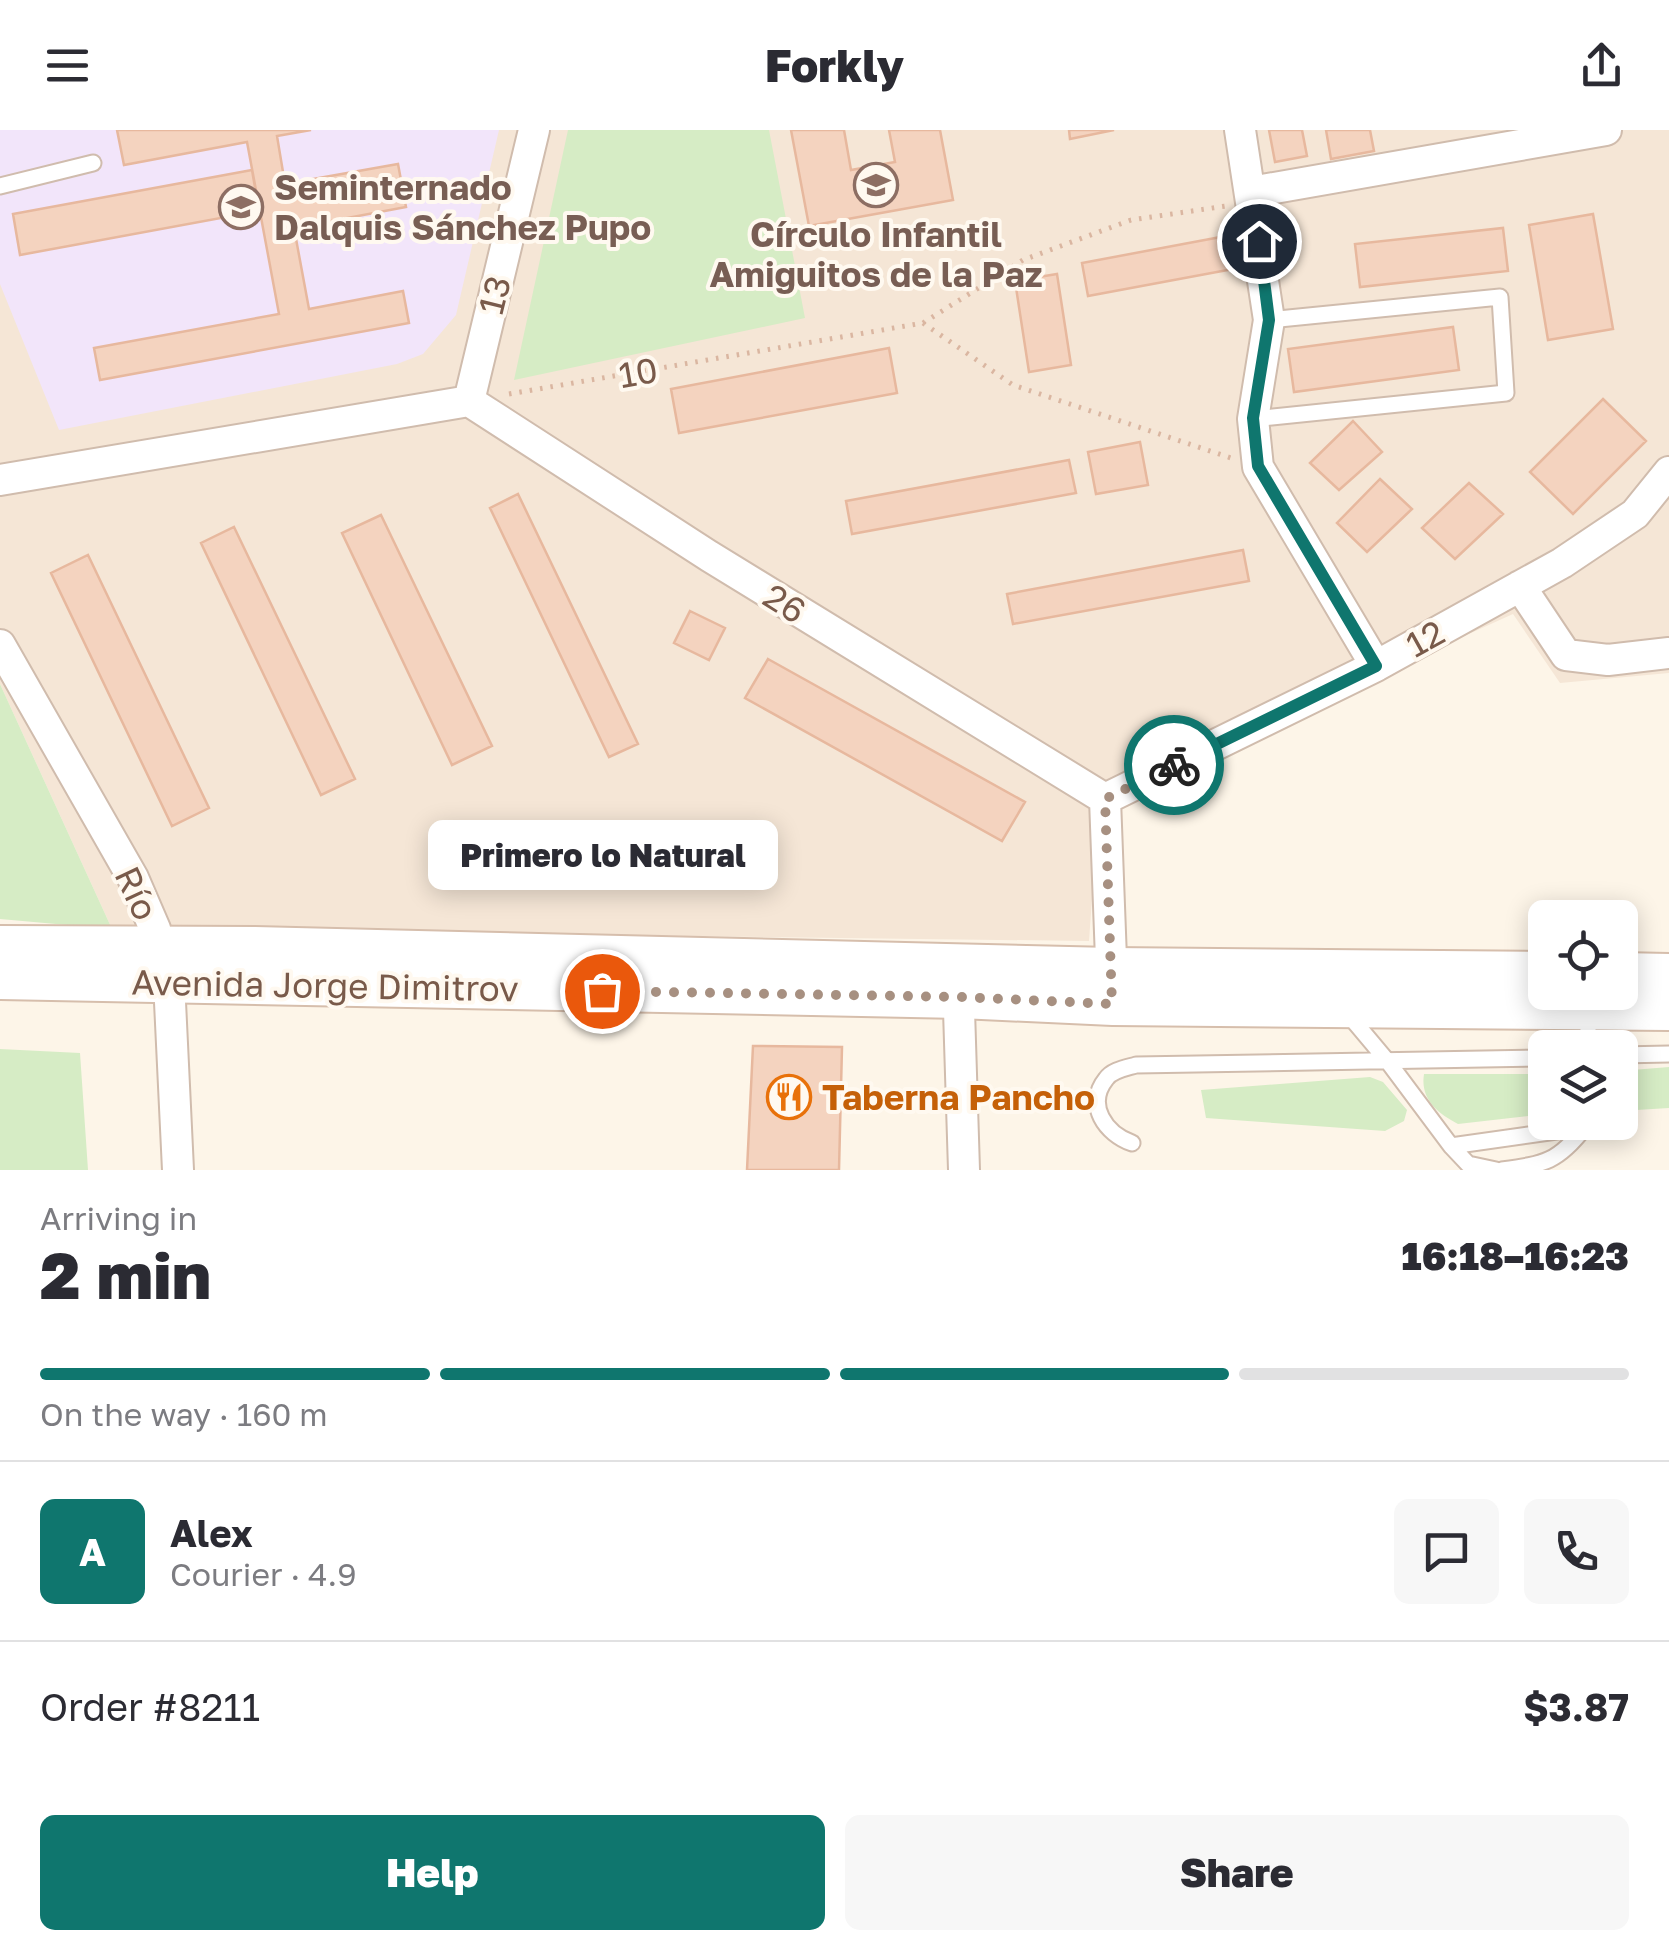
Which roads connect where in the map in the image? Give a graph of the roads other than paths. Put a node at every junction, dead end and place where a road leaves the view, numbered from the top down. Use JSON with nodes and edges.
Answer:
{"nodes":[{"id":1,"x":534,"y":130,"type":"edge"},
{"id":2,"x":1240,"y":130,"type":"edge"},
{"id":3,"x":1606,"y":130,"type":"edge"},
{"id":4,"x":94,"y":163,"type":"dead end"},
{"id":5,"x":0,"y":186,"type":"edge"},
{"id":6,"x":1252,"y":197,"type":"junction"},
{"id":7,"x":1269,"y":320,"type":"junction"},
{"id":8,"x":468,"y":401,"type":"junction"},
{"id":9,"x":1253,"y":418,"type":"junction"},
{"id":10,"x":1669,"y":472,"type":"edge"},
{"id":11,"x":0,"y":480,"type":"edge"},
{"id":12,"x":1520,"y":586,"type":"junction"},
{"id":13,"x":0,"y":646,"type":"edge"},
{"id":14,"x":1669,"y":653,"type":"edge"},
{"id":15,"x":1376,"y":666,"type":"junction"},
{"id":16,"x":1105,"y":799,"type":"junction"},
{"id":17,"x":0,"y":947,"type":"edge"},
{"id":18,"x":165,"y":965,"type":"junction"},
{"id":19,"x":1313,"y":971,"type":"junction"},
{"id":20,"x":1528,"y":974,"type":"edge"},
{"id":21,"x":1638,"y":974,"type":"edge"},
{"id":22,"x":1669,"y":975,"type":"edge"},
{"id":23,"x":0,"y":978,"type":"edge"},
{"id":24,"x":959,"y":981,"type":"junction"},
{"id":25,"x":1112,"y":986,"type":"junction"},
{"id":26,"x":1343,"y":1008,"type":"junction"},
{"id":27,"x":1669,"y":1009,"type":"edge"},
{"id":28,"x":1588,"y":1017,"type":"edge"},
{"id":29,"x":1669,"y":1054,"type":"edge"},
{"id":30,"x":1638,"y":1055,"type":"edge"},
{"id":31,"x":1528,"y":1059,"type":"edge"},
{"id":32,"x":1390,"y":1063,"type":"junction"},
{"id":33,"x":1528,"y":1133,"type":"edge"},
{"id":34,"x":1574,"y":1140,"type":"edge"},
{"id":35,"x":1132,"y":1143,"type":"dead end"},
{"id":36,"x":1451,"y":1146,"type":"junction"},
{"id":37,"x":178,"y":1170,"type":"edge"},
{"id":38,"x":964,"y":1170,"type":"edge"},
{"id":39,"x":1499,"y":1170,"type":"edge"}],
"edges":[{"from":1,"to":8,"type":"street","name":"13"},
{"from":2,"to":6,"type":"street"},
{"from":3,"to":6,"type":"street"},
{"from":4,"to":5,"type":"lane"},
{"from":6,"to":7,"type":"street"},
{"from":7,"to":9,"type":"street"},
{"from":7,"to":9,"type":"lane"},
{"from":8,"to":11,"type":"street"},
{"from":8,"to":16,"type":"street","name":"26"},
{"from":9,"to":15,"type":"street"},
{"from":10,"to":12,"type":"street","name":"12"},
{"from":12,"to":14,"type":"street"},
{"from":12,"to":15,"type":"street","name":"12"},
{"from":13,"to":18,"type":"street","name":"Río"},
{"from":15,"to":16,"type":"street","name":"12"},
{"from":16,"to":25,"type":"street"},
{"from":17,"to":18,"type":"main road","name":"Avenida Jorge Dimitrov"},
{"from":18,"to":23,"type":"main road","name":"Avenida Jorge Dimitrov"},
{"from":18,"to":24,"type":"main road","name":"Avenida Jorge Dimitrov"},
{"from":18,"to":37,"type":"street","name":"Río"},
{"from":19,"to":20,"type":"main road","name":"Avenida Jorge Dimitrov"},
{"from":19,"to":25,"type":"main road","name":"Avenida Jorge Dimitrov"},
{"from":19,"to":26,"type":"lane"},
{"from":21,"to":22,"type":"main road"},
{"from":24,"to":25,"type":"main road","name":"Avenida Jorge Dimitrov"},
{"from":24,"to":38,"type":"street"},
{"from":25,"to":26,"type":"main road","name":"Avenida Jorge Dimitrov"},
{"from":26,"to":28,"type":"main road","name":"Avenida Jorge Dimitrov"},
{"from":26,"to":32,"type":"lane"},
{"from":27,"to":28,"type":"main road","name":"Avenida Jorge Dimitrov"},
{"from":29,"to":30,"type":"lane"},
{"from":31,"to":32,"type":"lane"},
{"from":32,"to":35,"type":"lane"},
{"from":32,"to":36,"type":"lane"},
{"from":33,"to":36,"type":"lane"},
{"from":34,"to":39,"type":"lane"},
{"from":36,"to":39,"type":"lane"}]}
